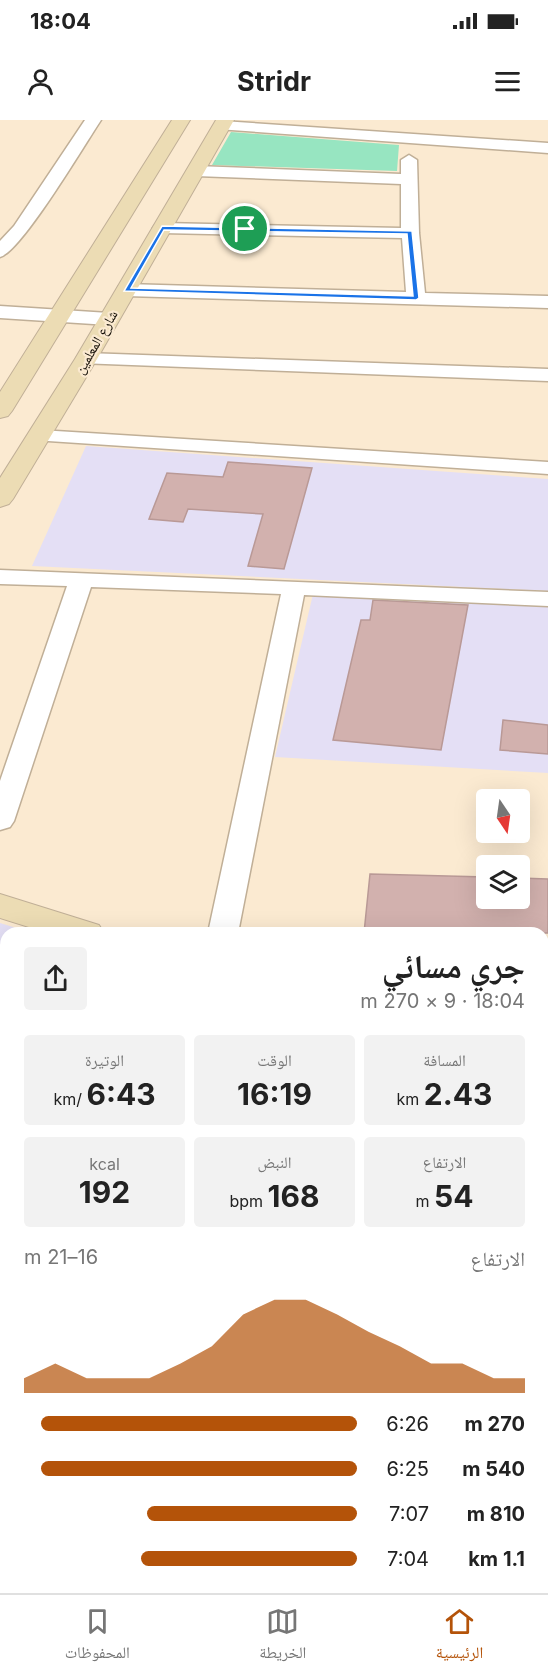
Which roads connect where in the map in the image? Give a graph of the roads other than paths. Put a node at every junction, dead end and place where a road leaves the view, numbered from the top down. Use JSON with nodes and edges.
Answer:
{"nodes":[{"id":1,"x":93,"y":120,"type":"edge"},
{"id":2,"x":181,"y":120,"type":"edge"},
{"id":3,"x":223,"y":123,"type":"edge"},
{"id":4,"x":409,"y":140,"type":"junction"},
{"id":5,"x":548,"y":148,"type":"edge"},
{"id":6,"x":196,"y":171,"type":"junction"},
{"id":7,"x":408,"y":179,"type":"junction"},
{"id":8,"x":162,"y":228,"type":"junction"},
{"id":9,"x":20,"y":229,"type":"junction"},
{"id":10,"x":0,"y":231,"type":"edge"},
{"id":11,"x":410,"y":232,"type":"junction"},
{"id":12,"x":0,"y":252,"type":"edge"},
{"id":13,"x":126,"y":290,"type":"junction"},
{"id":14,"x":416,"y":298,"type":"junction"},
{"id":15,"x":548,"y":302,"type":"edge"},
{"id":16,"x":0,"y":312,"type":"edge"},
{"id":17,"x":60,"y":315,"type":"junction"},
{"id":18,"x":109,"y":319,"type":"junction"},
{"id":19,"x":86,"y":359,"type":"junction"},
{"id":20,"x":548,"y":375,"type":"edge"},
{"id":21,"x":0,"y":411,"type":"edge"},
{"id":22,"x":40,"y":436,"type":"junction"},
{"id":23,"x":548,"y":468,"type":"edge"},
{"id":24,"x":0,"y":500,"type":"edge"},
{"id":25,"x":0,"y":577,"type":"edge"},
{"id":26,"x":81,"y":581,"type":"junction"},
{"id":27,"x":294,"y":587,"type":"junction"},
{"id":28,"x":548,"y":599,"type":"edge"},
{"id":29,"x":0,"y":821,"type":"edge"},
{"id":30,"x":0,"y":906,"type":"edge"},
{"id":31,"x":68,"y":927,"type":"edge"},
{"id":32,"x":224,"y":927,"type":"edge"}],
"edges":[{"from":1,"to":9,"type":"street"},
{"from":2,"to":17,"type":"street"},
{"from":3,"to":4,"type":"street"},
{"from":3,"to":6,"type":"street","name":"شارع المعلمين"},
{"from":4,"to":5,"type":"street"},
{"from":4,"to":7,"type":"street"},
{"from":6,"to":7,"type":"street"},
{"from":6,"to":8,"type":"street","name":"شارع المعلمين"},
{"from":7,"to":11,"type":"street"},
{"from":8,"to":11,"type":"street"},
{"from":8,"to":13,"type":"street","name":"شارع المعلمين"},
{"from":9,"to":10,"type":"street"},
{"from":9,"to":12,"type":"street"},
{"from":11,"to":14,"type":"street"},
{"from":13,"to":14,"type":"street"},
{"from":13,"to":18,"type":"street","name":"شارع المعلمين"},
{"from":14,"to":15,"type":"street"},
{"from":16,"to":17,"type":"street"},
{"from":17,"to":18,"type":"street"},
{"from":17,"to":21,"type":"street"},
{"from":18,"to":19,"type":"street","name":"شارع المعلمين"},
{"from":19,"to":20,"type":"street"},
{"from":19,"to":22,"type":"street","name":"شارع المعلمين"},
{"from":22,"to":23,"type":"street"},
{"from":22,"to":24,"type":"street","name":"شارع المعلمين"},
{"from":25,"to":26,"type":"street"},
{"from":26,"to":27,"type":"street"},
{"from":26,"to":29,"type":"street"},
{"from":27,"to":28,"type":"street"},
{"from":27,"to":32,"type":"street"},
{"from":30,"to":31,"type":"street"}]}
